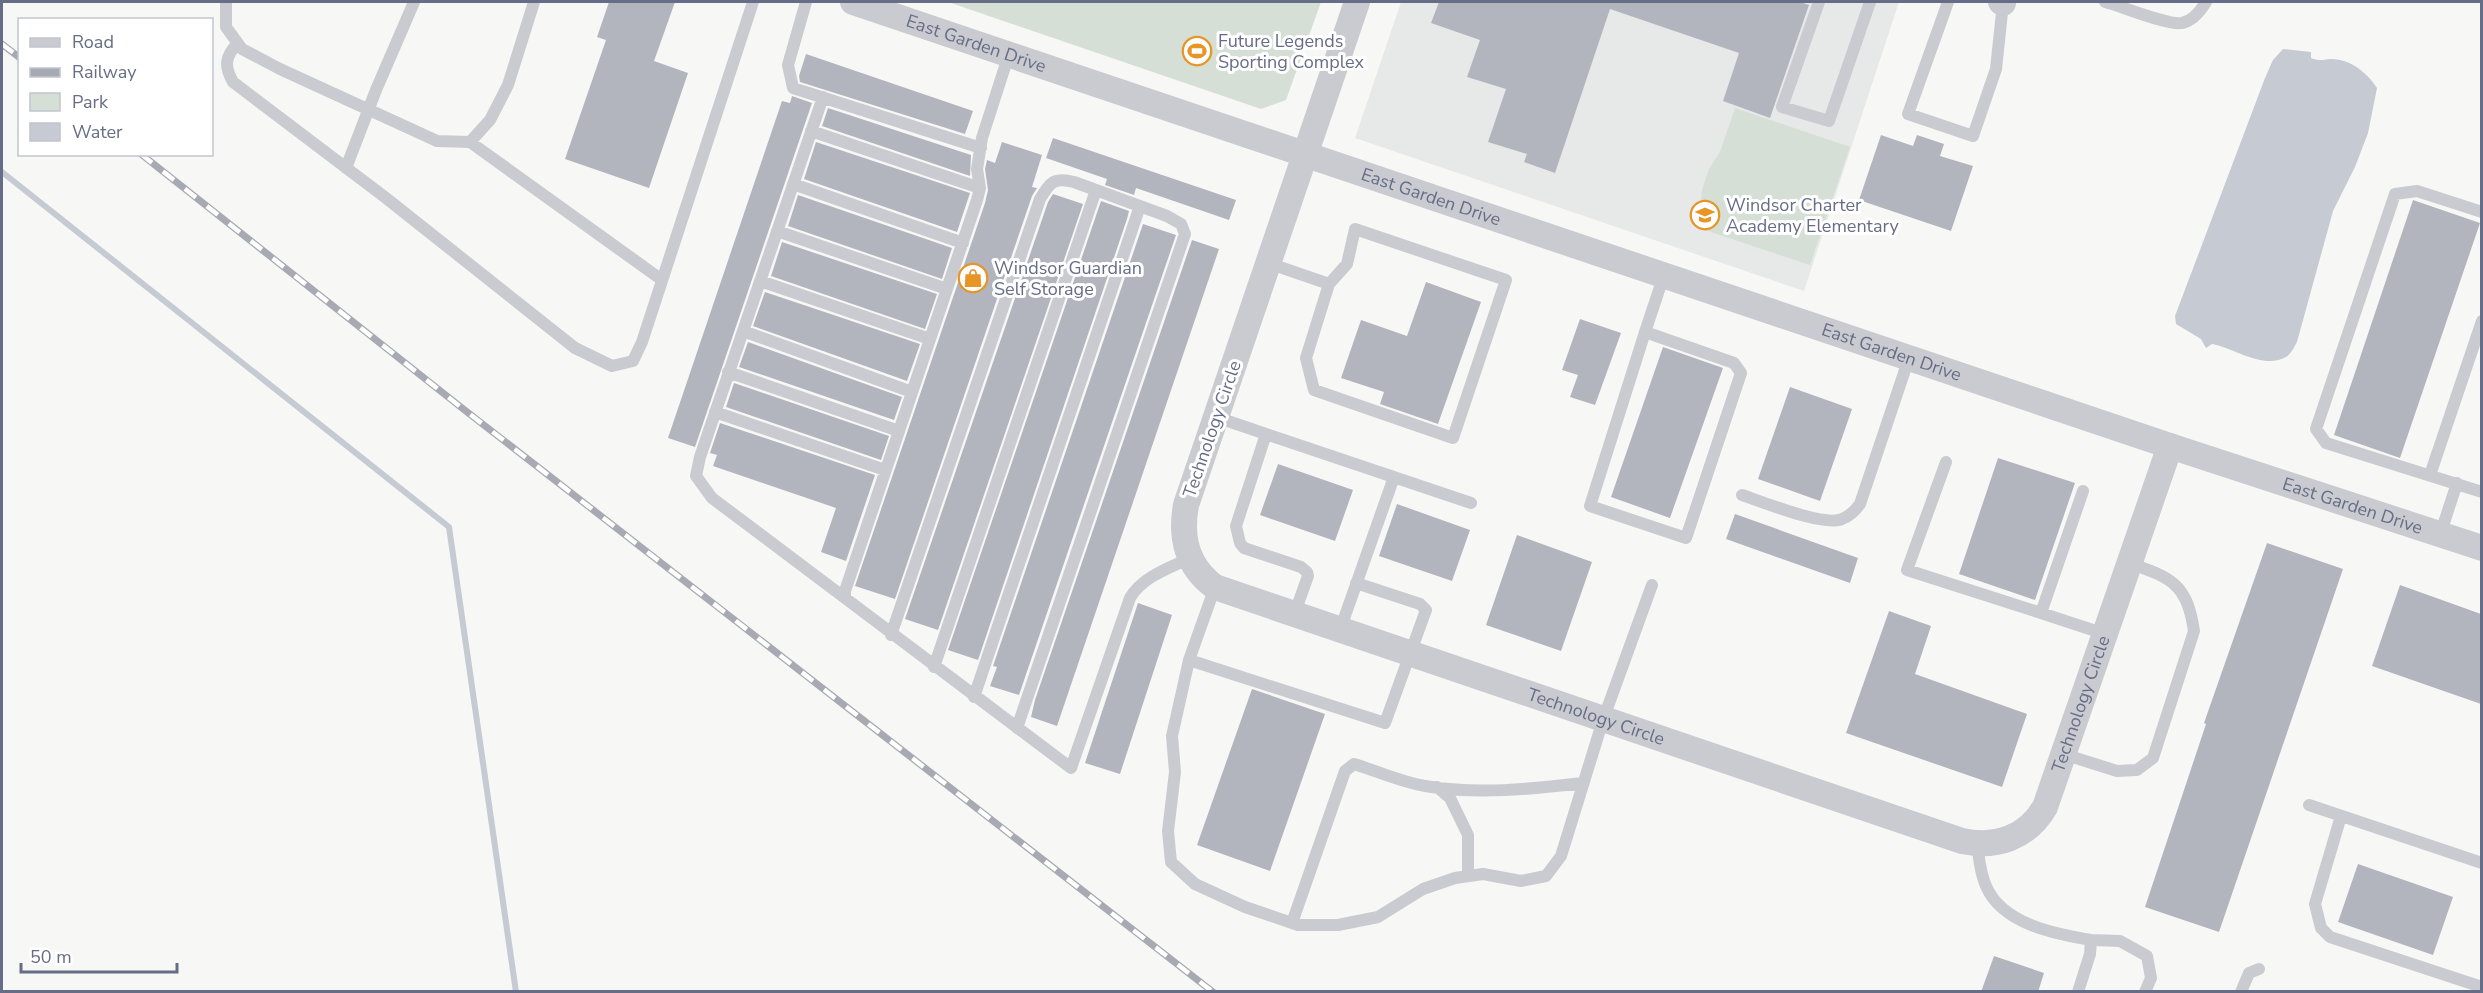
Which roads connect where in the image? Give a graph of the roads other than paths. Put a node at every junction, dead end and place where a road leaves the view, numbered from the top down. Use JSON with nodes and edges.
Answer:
{"nodes":[{"id":1,"x":226,"y":2,"type":"edge"},
{"id":2,"x":414,"y":2,"type":"edge"},
{"id":3,"x":534,"y":2,"type":"edge"},
{"id":4,"x":753,"y":2,"type":"edge"},
{"id":5,"x":806,"y":2,"type":"edge"},
{"id":6,"x":853,"y":2,"type":"edge"},
{"id":7,"x":1357,"y":2,"type":"edge"},
{"id":8,"x":1819,"y":2,"type":"edge"},
{"id":9,"x":1870,"y":2,"type":"edge"},
{"id":10,"x":1948,"y":2,"type":"edge"},
{"id":11,"x":2002,"y":2,"type":"edge"},
{"id":12,"x":2105,"y":2,"type":"edge"},
{"id":13,"x":2206,"y":2,"type":"edge"},
{"id":14,"x":237,"y":44,"type":"junction"},
{"id":15,"x":1009,"y":54,"type":"junction"},
{"id":16,"x":823,"y":97,"type":"junction"},
{"id":17,"x":369,"y":110,"type":"junction"},
{"id":18,"x":811,"y":131,"type":"junction"},
{"id":19,"x":470,"y":142,"type":"junction"},
{"id":20,"x":981,"y":148,"type":"junction"},
{"id":21,"x":1305,"y":154,"type":"junction"},
{"id":22,"x":346,"y":168,"type":"junction"},
{"id":23,"x":793,"y":184,"type":"junction"},
{"id":24,"x":980,"y":188,"type":"junction"},
{"id":25,"x":1095,"y":190,"type":"junction"},
{"id":26,"x":1140,"y":206,"type":"junction"},
{"id":27,"x":2481,"y":212,"type":"edge"},
{"id":28,"x":777,"y":231,"type":"junction"},
{"id":29,"x":963,"y":243,"type":"junction"},
{"id":30,"x":1268,"y":263,"type":"junction"},
{"id":31,"x":1664,"y":275,"type":"junction"},
{"id":32,"x":663,"y":280,"type":"junction"},
{"id":33,"x":760,"y":281,"type":"junction"},
{"id":34,"x":1329,"y":284,"type":"junction"},
{"id":35,"x":947,"y":288,"type":"junction"},
{"id":36,"x":2481,"y":321,"type":"edge"},
{"id":37,"x":743,"y":331,"type":"junction"},
{"id":38,"x":1646,"y":332,"type":"junction"},
{"id":39,"x":930,"y":339,"type":"junction"},
{"id":40,"x":1909,"y":358,"type":"junction"},
{"id":41,"x":728,"y":372,"type":"junction"},
{"id":42,"x":912,"y":392,"type":"junction"},
{"id":43,"x":715,"y":412,"type":"junction"},
{"id":44,"x":1216,"y":417,"type":"junction"},
{"id":45,"x":899,"y":431,"type":"junction"},
{"id":46,"x":1266,"y":434,"type":"junction"},
{"id":47,"x":2170,"y":446,"type":"junction"},
{"id":48,"x":1946,"y":462,"type":"dead end"},
{"id":49,"x":885,"y":470,"type":"junction"},
{"id":50,"x":2430,"y":475,"type":"junction"},
{"id":51,"x":1394,"y":477,"type":"junction"},
{"id":52,"x":2457,"y":483,"type":"junction"},
{"id":53,"x":2083,"y":491,"type":"dead end"},
{"id":54,"x":2481,"y":492,"type":"edge"},
{"id":55,"x":1742,"y":495,"type":"dead end"},
{"id":56,"x":1470,"y":503,"type":"dead end"},
{"id":57,"x":2440,"y":535,"type":"junction"},
{"id":58,"x":2481,"y":549,"type":"edge"},
{"id":59,"x":1190,"y":558,"type":"junction"},
{"id":60,"x":2129,"y":563,"type":"junction"},
{"id":61,"x":1356,"y":583,"type":"junction"},
{"id":62,"x":1652,"y":585,"type":"dead end"},
{"id":63,"x":1215,"y":587,"type":"junction"},
{"id":64,"x":845,"y":598,"type":"junction"},
{"id":65,"x":2041,"y":614,"type":"junction"},
{"id":66,"x":1294,"y":615,"type":"junction"},
{"id":67,"x":1340,"y":630,"type":"junction"},
{"id":68,"x":2105,"y":634,"type":"junction"},
{"id":69,"x":891,"y":635,"type":"junction"},
{"id":70,"x":1410,"y":654,"type":"junction"},
{"id":71,"x":1189,"y":660,"type":"junction"},
{"id":72,"x":934,"y":667,"type":"junction"},
{"id":73,"x":974,"y":697,"type":"junction"},
{"id":74,"x":1603,"y":720,"type":"junction"},
{"id":75,"x":1017,"y":728,"type":"junction"},
{"id":76,"x":2063,"y":754,"type":"junction"},
{"id":77,"x":1583,"y":783,"type":"junction"},
{"id":78,"x":1437,"y":787,"type":"junction"},
{"id":79,"x":2309,"y":805,"type":"dead end"},
{"id":80,"x":2341,"y":816,"type":"junction"},
{"id":81,"x":1977,"y":844,"type":"junction"},
{"id":82,"x":2481,"y":863,"type":"edge"},
{"id":83,"x":1468,"y":876,"type":"junction"},
{"id":84,"x":1292,"y":923,"type":"junction"},
{"id":85,"x":2091,"y":940,"type":"junction"},
{"id":86,"x":2259,"y":969,"type":"dead end"},
{"id":87,"x":2481,"y":987,"type":"edge"},
{"id":88,"x":2078,"y":992,"type":"edge"},
{"id":89,"x":2145,"y":992,"type":"edge"},
{"id":90,"x":2241,"y":992,"type":"edge"}],
"edges":[{"from":1,"to":14,"type":"lane"},
{"from":2,"to":17,"type":"lane"},
{"from":3,"to":19,"type":"lane"},
{"from":4,"to":32,"type":"lane"},
{"from":5,"to":16,"type":"lane"},
{"from":6,"to":15,"type":"street","name":"East Garden Drive"},
{"from":7,"to":21,"type":"street"},
{"from":8,"to":9,"type":"lane"},
{"from":10,"to":11,"type":"lane"},
{"from":12,"to":13,"type":"lane"},
{"from":14,"to":17,"type":"lane"},
{"from":14,"to":22,"type":"lane"},
{"from":15,"to":20,"type":"lane"},
{"from":15,"to":21,"type":"street","name":"East Garden Drive"},
{"from":16,"to":18,"type":"lane"},
{"from":16,"to":20,"type":"lane"},
{"from":17,"to":19,"type":"lane"},
{"from":17,"to":22,"type":"lane"},
{"from":18,"to":23,"type":"lane"},
{"from":18,"to":24,"type":"lane"},
{"from":19,"to":32,"type":"lane"},
{"from":20,"to":24,"type":"lane"},
{"from":21,"to":30,"type":"street","name":"Technology Circle"},
{"from":21,"to":31,"type":"street","name":"East Garden Drive"},
{"from":22,"to":32,"type":"lane"},
{"from":23,"to":28,"type":"lane"},
{"from":23,"to":29,"type":"lane"},
{"from":24,"to":29,"type":"lane"},
{"from":25,"to":26,"type":"lane"},
{"from":25,"to":69,"type":"lane"},
{"from":25,"to":72,"type":"lane"},
{"from":26,"to":73,"type":"lane"},
{"from":26,"to":75,"type":"lane"},
{"from":27,"to":50,"type":"lane"},
{"from":28,"to":33,"type":"lane"},
{"from":28,"to":35,"type":"lane"},
{"from":29,"to":35,"type":"lane"},
{"from":30,"to":34,"type":"lane"},
{"from":30,"to":44,"type":"street","name":"Technology Circle"},
{"from":31,"to":38,"type":"lane"},
{"from":31,"to":40,"type":"street","name":"East Garden Drive"},
{"from":33,"to":37,"type":"lane"},
{"from":33,"to":39,"type":"lane"},
{"from":34,"to":34,"type":"lane"},
{"from":35,"to":39,"type":"lane"},
{"from":36,"to":50,"type":"lane"},
{"from":37,"to":41,"type":"lane"},
{"from":37,"to":42,"type":"lane"},
{"from":38,"to":38,"type":"lane"},
{"from":39,"to":42,"type":"lane"},
{"from":40,"to":47,"type":"street","name":"East Garden Drive"},
{"from":40,"to":55,"type":"lane"},
{"from":41,"to":43,"type":"lane"},
{"from":41,"to":45,"type":"lane"},
{"from":42,"to":45,"type":"lane"},
{"from":43,"to":49,"type":"lane"},
{"from":43,"to":64,"type":"lane"},
{"from":44,"to":46,"type":"lane"},
{"from":44,"to":59,"type":"street","name":"Technology Circle"},
{"from":45,"to":49,"type":"lane"},
{"from":46,"to":51,"type":"lane"},
{"from":46,"to":66,"type":"lane"},
{"from":47,"to":57,"type":"street","name":"East Garden Drive"},
{"from":47,"to":60,"type":"street","name":"Technology Circle"},
{"from":48,"to":65,"type":"lane"},
{"from":49,"to":64,"type":"lane"},
{"from":50,"to":52,"type":"lane"},
{"from":51,"to":56,"type":"lane"},
{"from":51,"to":61,"type":"lane"},
{"from":52,"to":54,"type":"lane"},
{"from":52,"to":57,"type":"lane"},
{"from":53,"to":65,"type":"lane"},
{"from":57,"to":58,"type":"street","name":"East Garden Drive"},
{"from":59,"to":63,"type":"street","name":"Technology Circle"},
{"from":59,"to":75,"type":"lane"},
{"from":60,"to":68,"type":"street","name":"Technology Circle"},
{"from":60,"to":76,"type":"lane"},
{"from":61,"to":67,"type":"lane"},
{"from":61,"to":70,"type":"lane"},
{"from":62,"to":74,"type":"lane"},
{"from":63,"to":66,"type":"street","name":"Technology Circle"},
{"from":63,"to":71,"type":"lane"},
{"from":64,"to":69,"type":"lane"},
{"from":65,"to":68,"type":"lane"},
{"from":66,"to":67,"type":"street","name":"Technology Circle"},
{"from":67,"to":70,"type":"street","name":"Technology Circle"},
{"from":68,"to":76,"type":"street","name":"Technology Circle"},
{"from":69,"to":72,"type":"lane"},
{"from":70,"to":71,"type":"lane"},
{"from":70,"to":74,"type":"street","name":"Technology Circle"},
{"from":71,"to":84,"type":"lane"},
{"from":72,"to":73,"type":"lane"},
{"from":73,"to":75,"type":"lane"},
{"from":74,"to":77,"type":"lane"},
{"from":74,"to":81,"type":"street","name":"Technology Circle"},
{"from":76,"to":81,"type":"street","name":"Technology Circle"},
{"from":77,"to":78,"type":"lane"},
{"from":77,"to":83,"type":"lane"},
{"from":78,"to":83,"type":"lane"},
{"from":78,"to":84,"type":"lane"},
{"from":79,"to":80,"type":"lane"},
{"from":80,"to":82,"type":"lane"},
{"from":80,"to":87,"type":"lane"},
{"from":81,"to":85,"type":"lane"},
{"from":83,"to":84,"type":"lane"},
{"from":85,"to":88,"type":"lane"},
{"from":85,"to":89,"type":"lane"},
{"from":86,"to":90,"type":"lane"}]}
